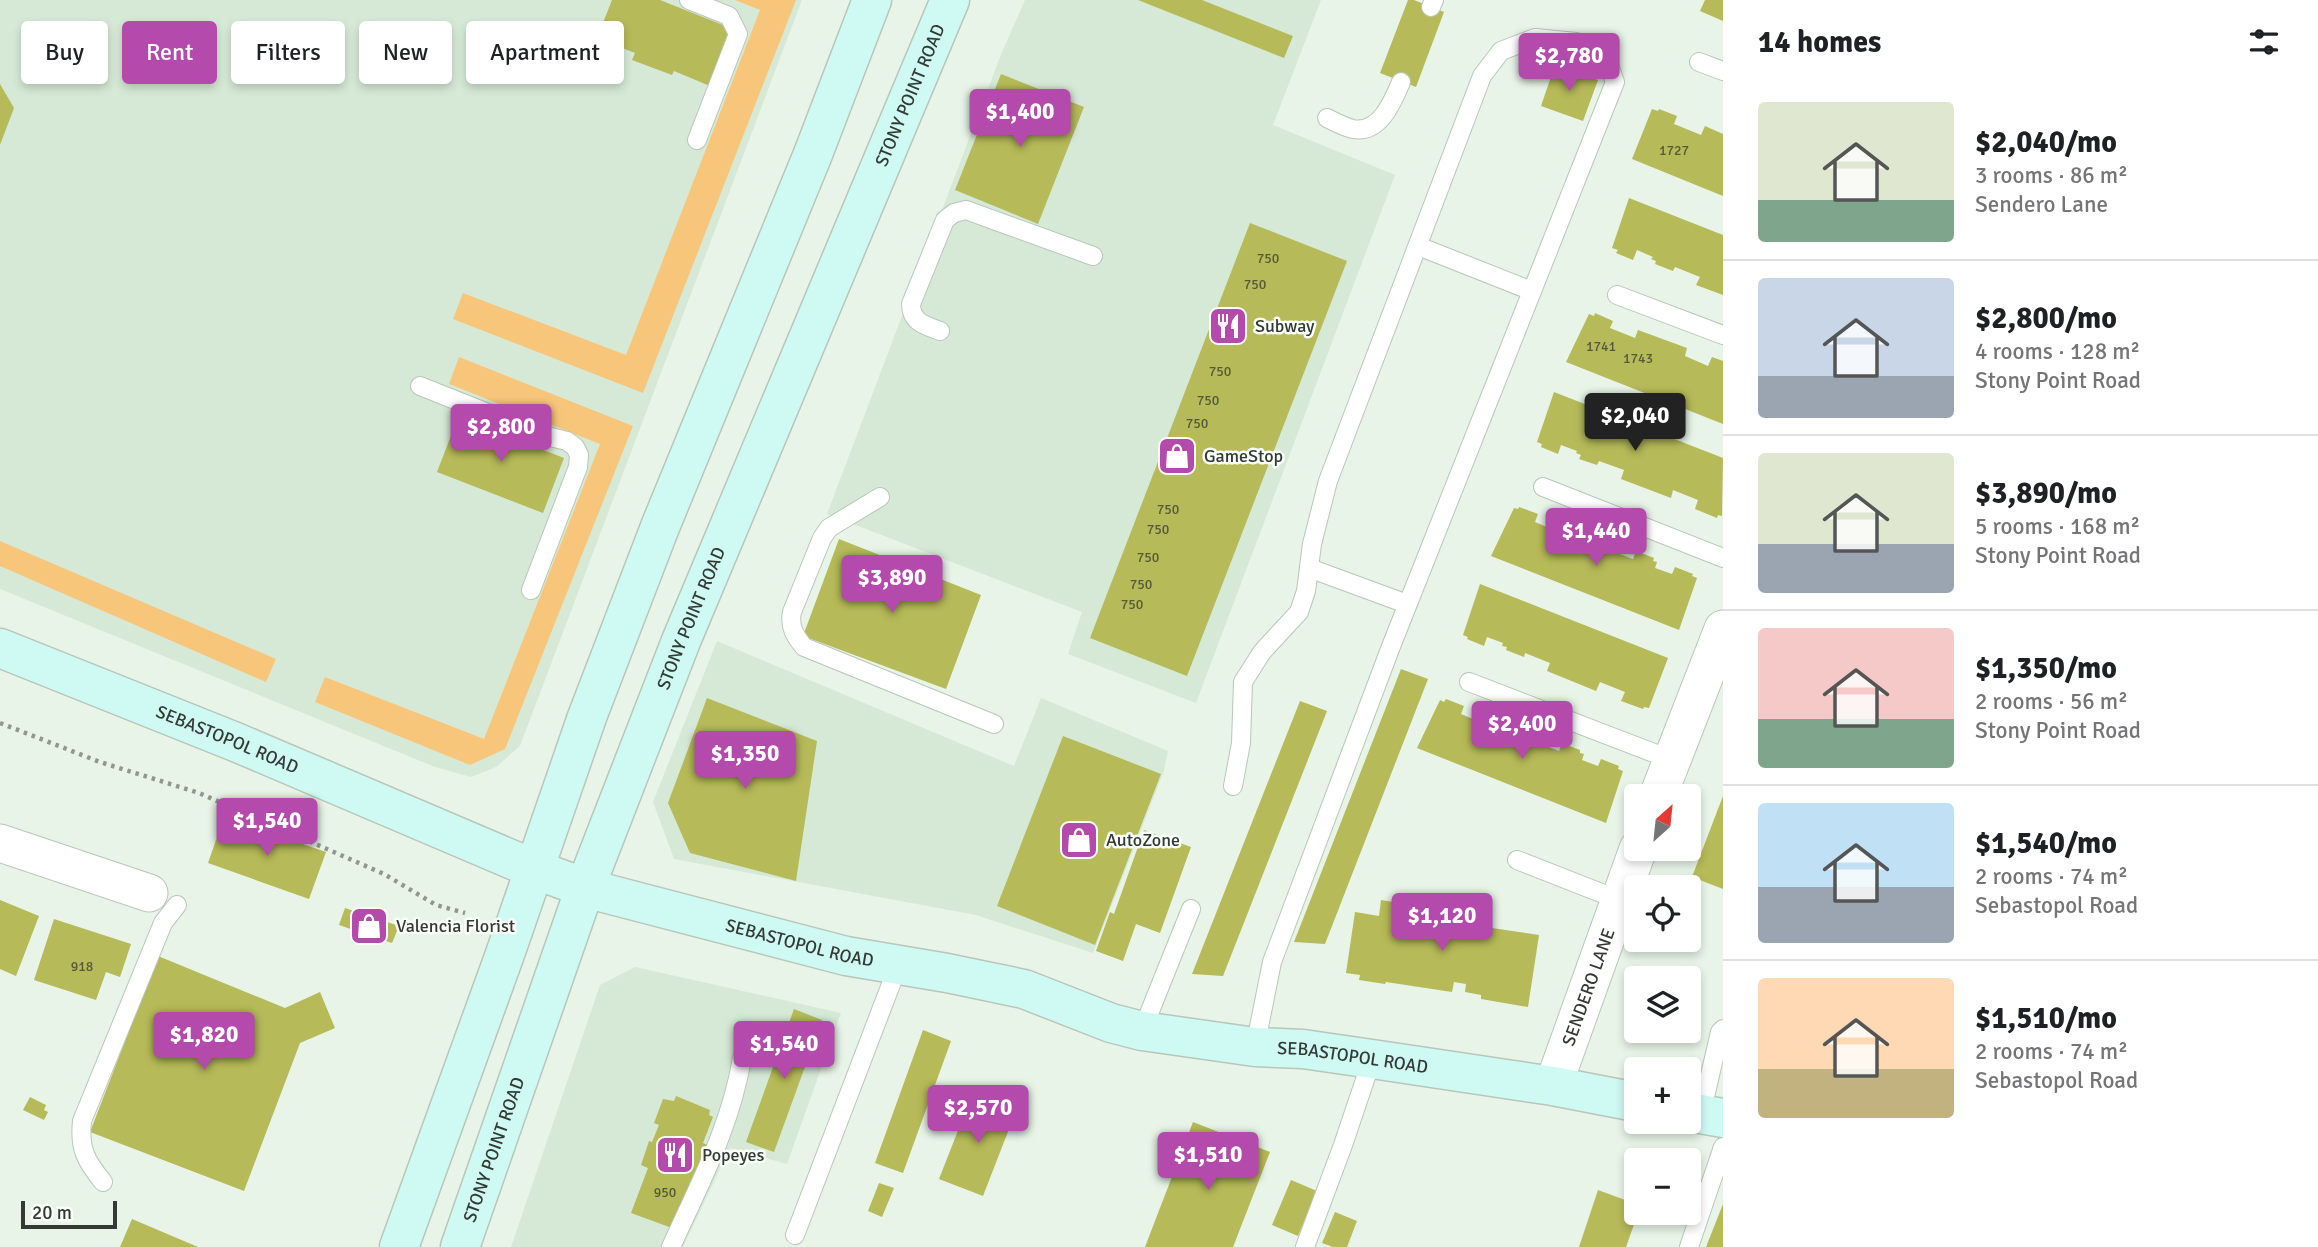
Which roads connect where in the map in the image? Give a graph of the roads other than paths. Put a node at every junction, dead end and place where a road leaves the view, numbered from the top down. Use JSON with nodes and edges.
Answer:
{"nodes":[{"id":1,"x":689,"y":0,"type":"edge"},
{"id":2,"x":872,"y":0,"type":"edge"},
{"id":3,"x":945,"y":2,"type":"edge"},
{"id":4,"x":1699,"y":62,"type":"dead end"},
{"id":5,"x":1723,"y":71,"type":"edge"},
{"id":6,"x":1401,"y":82,"type":"dead end"},
{"id":7,"x":1327,"y":118,"type":"dead end"},
{"id":8,"x":697,"y":140,"type":"dead end"},
{"id":9,"x":1418,"y":246,"type":"junction"},
{"id":10,"x":1093,"y":256,"type":"dead end"},
{"id":11,"x":1532,"y":291,"type":"junction"},
{"id":12,"x":1617,"y":295,"type":"dead end"},
{"id":13,"x":940,"y":331,"type":"dead end"},
{"id":14,"x":1723,"y":335,"type":"edge"},
{"id":15,"x":420,"y":386,"type":"dead end"},
{"id":16,"x":1543,"y":487,"type":"dead end"},
{"id":17,"x":880,"y":497,"type":"dead end"},
{"id":18,"x":1723,"y":558,"type":"edge"},
{"id":19,"x":1309,"y":568,"type":"junction"},
{"id":20,"x":531,"y":590,"type":"dead end"},
{"id":21,"x":1408,"y":604,"type":"junction"},
{"id":22,"x":1723,"y":629,"type":"edge"},
{"id":23,"x":0,"y":648,"type":"edge"},
{"id":24,"x":1469,"y":682,"type":"dead end"},
{"id":25,"x":994,"y":724,"type":"dead end"},
{"id":26,"x":1672,"y":760,"type":"junction"},
{"id":27,"x":1663,"y":784,"type":"edge"},
{"id":28,"x":1233,"y":786,"type":"dead end"},
{"id":29,"x":0,"y":843,"type":"edge"},
{"id":30,"x":1517,"y":860,"type":"dead end"},
{"id":31,"x":1634,"y":861,"type":"edge"},
{"id":32,"x":534,"y":869,"type":"junction"},
{"id":33,"x":585,"y":887,"type":"junction"},
{"id":34,"x":163,"y":899,"type":"joint"},
{"id":35,"x":1619,"y":900,"type":"junction"},
{"id":36,"x":1191,"y":909,"type":"dead end"},
{"id":37,"x":898,"y":966,"type":"junction"},
{"id":38,"x":1723,"y":1029,"type":"edge"},
{"id":39,"x":1142,"y":1031,"type":"junction"},
{"id":40,"x":1255,"y":1047,"type":"junction"},
{"id":41,"x":742,"y":1058,"type":"dead end"},
{"id":42,"x":1372,"y":1059,"type":"junction"},
{"id":43,"x":1553,"y":1086,"type":"junction"},
{"id":44,"x":1624,"y":1100,"type":"edge"},
{"id":45,"x":1704,"y":1115,"type":"edge"},
{"id":46,"x":1723,"y":1147,"type":"edge"},
{"id":47,"x":103,"y":1182,"type":"dead end"},
{"id":48,"x":795,"y":1235,"type":"dead end"},
{"id":49,"x":399,"y":1247,"type":"edge"},
{"id":50,"x":460,"y":1247,"type":"edge"},
{"id":51,"x":671,"y":1247,"type":"edge"},
{"id":52,"x":1305,"y":1247,"type":"edge"},
{"id":53,"x":1689,"y":1247,"type":"edge"}],
"edges":[{"from":1,"to":8,"type":"lane"},
{"from":2,"to":32,"type":"main road"},
{"from":3,"to":33,"type":"main road","name":"STONY POINT ROAD"},
{"from":4,"to":5,"type":"lane"},
{"from":6,"to":7,"type":"lane"},
{"from":9,"to":11,"type":"lane"},
{"from":9,"to":11,"type":"lane"},
{"from":9,"to":19,"type":"lane"},
{"from":10,"to":13,"type":"lane"},
{"from":11,"to":21,"type":"lane"},
{"from":12,"to":14,"type":"lane"},
{"from":15,"to":20,"type":"lane"},
{"from":16,"to":18,"type":"lane"},
{"from":17,"to":25,"type":"lane"},
{"from":19,"to":21,"type":"lane"},
{"from":19,"to":28,"type":"lane"},
{"from":21,"to":40,"type":"lane"},
{"from":22,"to":26,"type":"street"},
{"from":23,"to":32,"type":"main road","name":"SEBASTOPOL ROAD"},
{"from":24,"to":26,"type":"lane"},
{"from":26,"to":27,"type":"street"},
{"from":29,"to":34,"type":"street"},
{"from":30,"to":35,"type":"lane"},
{"from":31,"to":35,"type":"street","name":"SENDERO LANE"},
{"from":32,"to":33,"type":"main road","name":"SEBASTOPOL ROAD"},
{"from":32,"to":49,"type":"main road"},
{"from":33,"to":37,"type":"main road","name":"SEBASTOPOL ROAD"},
{"from":33,"to":50,"type":"main road","name":"STONY POINT ROAD"},
{"from":34,"to":47,"type":"lane"},
{"from":35,"to":43,"type":"street","name":"SENDERO LANE"},
{"from":36,"to":39,"type":"lane"},
{"from":37,"to":39,"type":"main road","name":"SEBASTOPOL ROAD"},
{"from":37,"to":48,"type":"lane"},
{"from":38,"to":45,"type":"lane"},
{"from":39,"to":40,"type":"main road","name":"SEBASTOPOL ROAD"},
{"from":40,"to":42,"type":"main road","name":"SEBASTOPOL ROAD"},
{"from":41,"to":51,"type":"lane"},
{"from":42,"to":43,"type":"main road","name":"SEBASTOPOL ROAD"},
{"from":42,"to":52,"type":"lane"},
{"from":43,"to":44,"type":"main road","name":"SEBASTOPOL ROAD"},
{"from":46,"to":53,"type":"lane"}]}
